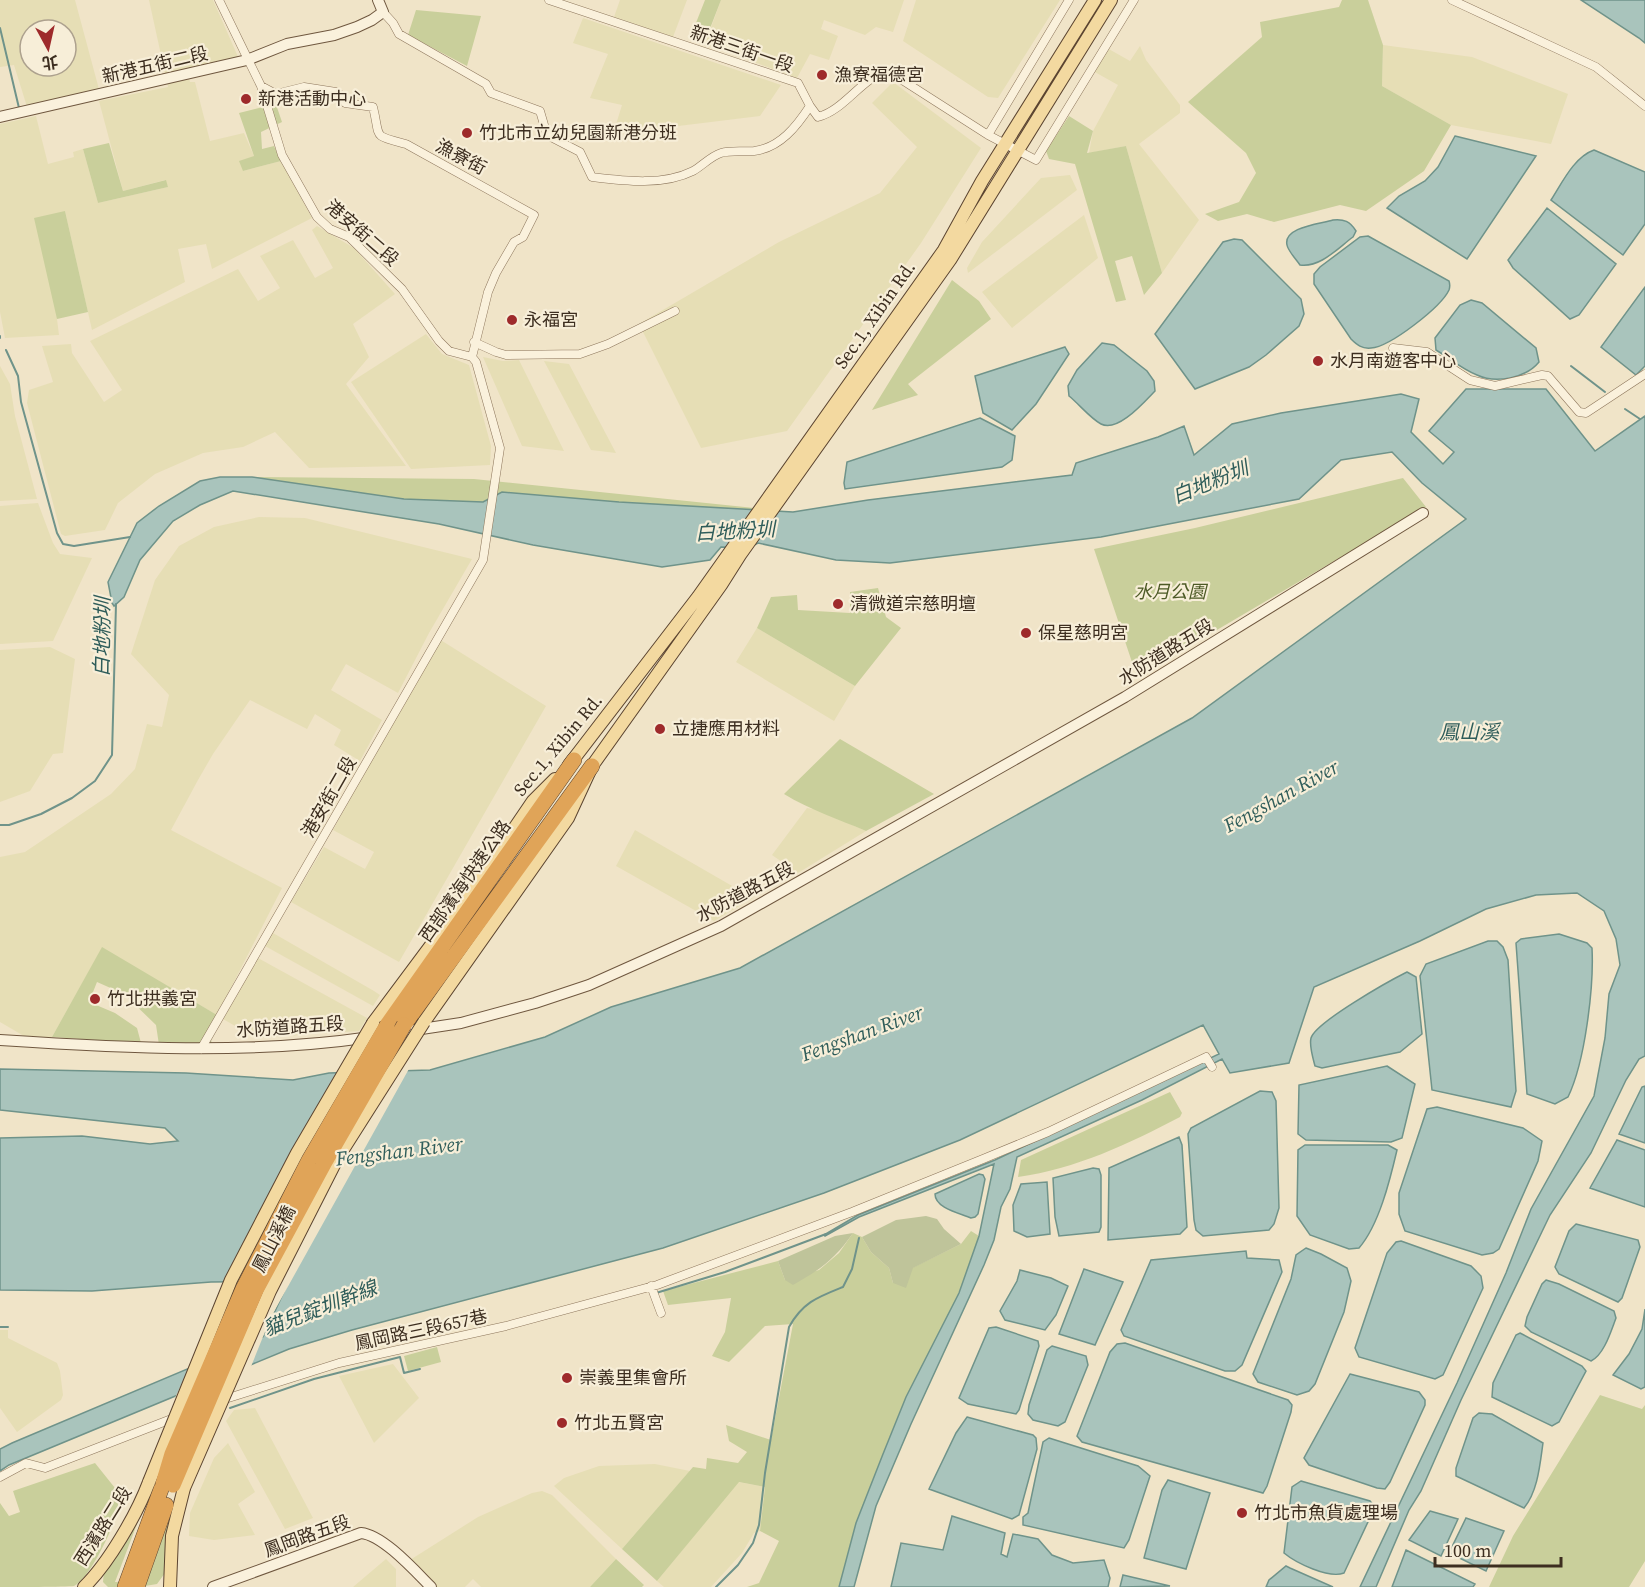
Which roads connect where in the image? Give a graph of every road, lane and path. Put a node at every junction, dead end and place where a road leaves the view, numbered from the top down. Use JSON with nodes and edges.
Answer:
{"nodes":[{"id":1,"x":219,"y":0,"type":"edge"},
{"id":2,"x":378,"y":0,"type":"edge"},
{"id":3,"x":549,"y":0,"type":"edge"},
{"id":4,"x":1069,"y":0,"type":"edge"},
{"id":5,"x":1095,"y":0,"type":"edge"},
{"id":6,"x":1111,"y":0,"type":"edge"},
{"id":7,"x":1134,"y":0,"type":"edge"},
{"id":8,"x":1452,"y":0,"type":"edge"},
{"id":9,"x":384,"y":12,"type":"junction"},
{"id":10,"x":247,"y":60,"type":"junction"},
{"id":11,"x":261,"y":86,"type":"junction"},
{"id":12,"x":810,"y":106,"type":"junction"},
{"id":13,"x":1645,"y":106,"type":"edge"},
{"id":14,"x":0,"y":117,"type":"edge"},
{"id":15,"x":988,"y":135,"type":"junction"},
{"id":16,"x":1011,"y":147,"type":"junction"},
{"id":17,"x":675,"y":311,"type":"dead end"},
{"id":18,"x":474,"y":342,"type":"junction"},
{"id":19,"x":1393,"y":348,"type":"dead end"},
{"id":20,"x":472,"y":357,"type":"junction"},
{"id":21,"x":1645,"y":374,"type":"edge"},
{"id":22,"x":1423,"y":513,"type":"dead end"},
{"id":23,"x":735,"y":552,"type":"junction"},
{"id":24,"x":574,"y":760,"type":"joint"},
{"id":25,"x":592,"y":766,"type":"junction"},
{"id":26,"x":424,"y":1022,"type":"joint"},
{"id":27,"x":380,"y":1024,"type":"joint"},
{"id":28,"x":404,"y":1025,"type":"joint"},
{"id":29,"x":0,"y":1040,"type":"edge"},
{"id":30,"x":201,"y":1049,"type":"junction"},
{"id":31,"x":1212,"y":1067,"type":"dead end"},
{"id":32,"x":651,"y":1286,"type":"junction"},
{"id":33,"x":661,"y":1313,"type":"dead end"},
{"id":34,"x":0,"y":1478,"type":"edge"},
{"id":35,"x":167,"y":1485,"type":"junction"},
{"id":36,"x":132,"y":1584,"type":"edge"},
{"id":37,"x":84,"y":1587,"type":"edge"},
{"id":38,"x":170,"y":1587,"type":"edge"},
{"id":39,"x":213,"y":1587,"type":"edge"},
{"id":40,"x":431,"y":1587,"type":"edge"}],
"edges":[{"from":1,"to":10,"type":"street","name":"港安街二段"},
{"from":2,"to":9,"type":"street"},
{"from":3,"to":12,"type":"street","name":"新港三街一段"},
{"from":4,"to":15,"type":"street"},
{"from":5,"to":16,"type":"main road","name":"Sec.1, Xibin Rd."},
{"from":6,"to":16,"type":"main road","name":"Sec.1, Xibin Rd."},
{"from":7,"to":16,"type":"street"},
{"from":8,"to":13,"type":"street"},
{"from":9,"to":10,"type":"street","name":"新港五街二段"},
{"from":9,"to":12,"type":"street"},
{"from":10,"to":11,"type":"street","name":"港安街二段"},
{"from":10,"to":14,"type":"street","name":"新港五街二段"},
{"from":11,"to":18,"type":"street","name":"漁寮街"},
{"from":11,"to":20,"type":"street","name":"港安街二段"},
{"from":12,"to":15,"type":"street"},
{"from":15,"to":16,"type":"street"},
{"from":16,"to":23,"type":"main road","name":"Sec.1, Xibin Rd."},
{"from":16,"to":23,"type":"main road","name":"Sec.1, Xibin Rd."},
{"from":17,"to":18,"type":"street"},
{"from":18,"to":20,"type":"street","name":"漁寮街"},
{"from":19,"to":21,"type":"street"},
{"from":20,"to":30,"type":"street","name":"港安街二段"},
{"from":22,"to":30,"type":"street","name":"水防道路五段"},
{"from":23,"to":24,"type":"main road","name":"Sec.1, Xibin Rd."},
{"from":23,"to":25,"type":"main road","name":"Sec.1, Xibin Rd."},
{"from":24,"to":27,"type":"highway","name":"西部濱海快速公路"},
{"from":25,"to":26,"type":"main road","name":"Sec.1, Xibin Rd."},
{"from":25,"to":28,"type":"highway","name":"西部濱海快速公路"},
{"from":26,"to":35,"type":"main road","name":"鳳山溪橋","bridge":true},
{"from":27,"to":35,"type":"highway","name":"鳳山溪橋","bridge":true},
{"from":28,"to":35,"type":"highway","name":"鳳山溪橋","bridge":true},
{"from":29,"to":30,"type":"street","name":"水防道路五段"},
{"from":31,"to":32,"type":"street","name":"鳳岡路三段657巷"},
{"from":32,"to":33,"type":"street"},
{"from":32,"to":34,"type":"street","name":"鳳岡路三段657巷"},
{"from":35,"to":36,"type":"highway"},
{"from":35,"to":37,"type":"main road","name":"西濱路二段"},
{"from":35,"to":38,"type":"main road"},
{"from":39,"to":40,"type":"street","name":"鳳岡路五段"}]}
